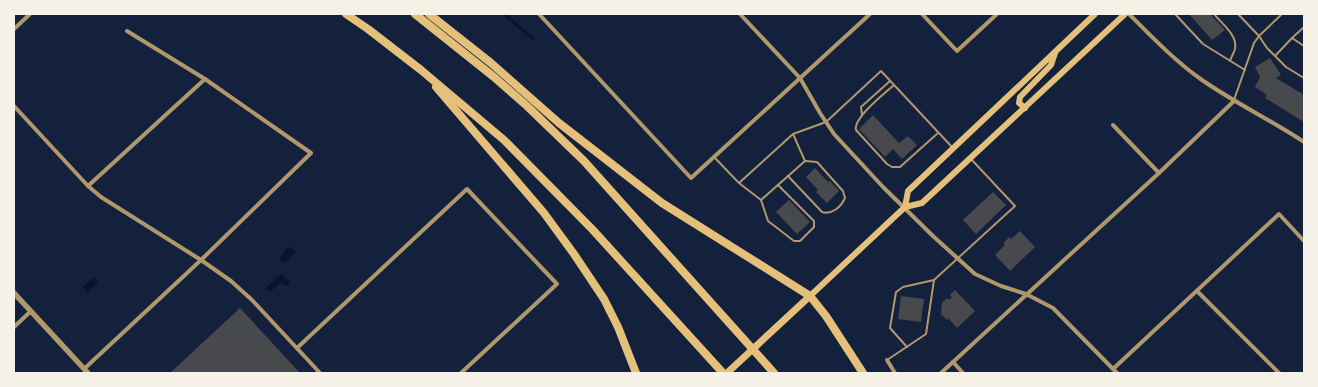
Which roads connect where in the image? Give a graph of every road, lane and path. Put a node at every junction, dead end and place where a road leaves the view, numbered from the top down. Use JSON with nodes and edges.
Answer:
{"nodes":[{"id":1,"x":30,"y":14,"type":"edge"},
{"id":2,"x":346,"y":14,"type":"edge"},
{"id":3,"x":415,"y":14,"type":"edge"},
{"id":4,"x":429,"y":14,"type":"edge"},
{"id":5,"x":539,"y":14,"type":"edge"},
{"id":6,"x":740,"y":14,"type":"edge"},
{"id":7,"x":870,"y":14,"type":"edge"},
{"id":8,"x":922,"y":14,"type":"edge"},
{"id":9,"x":997,"y":14,"type":"edge"},
{"id":10,"x":1095,"y":14,"type":"edge"},
{"id":11,"x":1125,"y":14,"type":"edge"},
{"id":12,"x":1129,"y":14,"type":"edge"},
{"id":13,"x":1175,"y":14,"type":"edge"},
{"id":14,"x":1214,"y":14,"type":"edge"},
{"id":15,"x":1238,"y":14,"type":"edge"},
{"id":16,"x":1282,"y":14,"type":"edge"},
{"id":17,"x":1304,"y":27,"type":"edge"},
{"id":18,"x":14,"y":29,"type":"edge"},
{"id":19,"x":127,"y":31,"type":"dead end"},
{"id":20,"x":1259,"y":36,"type":"junction"},
{"id":21,"x":1292,"y":38,"type":"junction"},
{"id":22,"x":1304,"y":46,"type":"edge"},
{"id":23,"x":1056,"y":51,"type":"junction"},
{"id":24,"x":1275,"y":56,"type":"junction"},
{"id":25,"x":1230,"y":61,"type":"junction"},
{"id":26,"x":421,"y":70,"type":"junction"},
{"id":27,"x":1244,"y":70,"type":"junction"},
{"id":28,"x":800,"y":78,"type":"junction"},
{"id":29,"x":1304,"y":78,"type":"edge"},
{"id":30,"x":205,"y":79,"type":"junction"},
{"id":31,"x":890,"y":81,"type":"junction"},
{"id":32,"x":894,"y":85,"type":"junction"},
{"id":33,"x":1234,"y":101,"type":"junction"},
{"id":34,"x":14,"y":106,"type":"edge"},
{"id":35,"x":1025,"y":108,"type":"junction"},
{"id":36,"x":862,"y":115,"type":"junction"},
{"id":37,"x":826,"y":122,"type":"junction"},
{"id":38,"x":1113,"y":125,"type":"dead end"},
{"id":39,"x":938,"y":132,"type":"junction"},
{"id":40,"x":793,"y":134,"type":"junction"},
{"id":41,"x":1304,"y":142,"type":"edge"},
{"id":42,"x":953,"y":148,"type":"junction"},
{"id":43,"x":714,"y":157,"type":"junction"},
{"id":44,"x":970,"y":158,"type":"junction"},
{"id":45,"x":805,"y":161,"type":"junction"},
{"id":46,"x":1159,"y":173,"type":"junction"},
{"id":47,"x":788,"y":176,"type":"junction"},
{"id":48,"x":739,"y":183,"type":"junction"},
{"id":49,"x":778,"y":185,"type":"junction"},
{"id":50,"x":88,"y":186,"type":"junction"},
{"id":51,"x":761,"y":200,"type":"junction"},
{"id":52,"x":905,"y":207,"type":"junction"},
{"id":53,"x":1304,"y":241,"type":"edge"},
{"id":54,"x":958,"y":259,"type":"junction"},
{"id":55,"x":202,"y":260,"type":"junction"},
{"id":56,"x":934,"y":280,"type":"junction"},
{"id":57,"x":1198,"y":291,"type":"junction"},
{"id":58,"x":14,"y":293,"type":"edge"},
{"id":59,"x":1026,"y":294,"type":"junction"},
{"id":60,"x":810,"y":296,"type":"junction"},
{"id":61,"x":30,"y":311,"type":"junction"},
{"id":62,"x":14,"y":327,"type":"edge"},
{"id":63,"x":906,"y":347,"type":"junction"},
{"id":64,"x":296,"y":348,"type":"junction"},
{"id":65,"x":887,"y":360,"type":"joint"},
{"id":66,"x":953,"y":362,"type":"junction"},
{"id":67,"x":1113,"y":369,"type":"junction"},
{"id":68,"x":86,"y":371,"type":"edge"},
{"id":69,"x":320,"y":373,"type":"edge"},
{"id":70,"x":461,"y":373,"type":"edge"},
{"id":71,"x":636,"y":373,"type":"edge"},
{"id":72,"x":723,"y":373,"type":"edge"},
{"id":73,"x":727,"y":373,"type":"edge"},
{"id":74,"x":774,"y":373,"type":"edge"},
{"id":75,"x":863,"y":373,"type":"edge"},
{"id":76,"x":895,"y":373,"type":"edge"},
{"id":77,"x":941,"y":373,"type":"edge"},
{"id":78,"x":963,"y":373,"type":"edge"},
{"id":79,"x":1117,"y":373,"type":"edge"},
{"id":80,"x":1279,"y":373,"type":"edge"}],
"edges":[{"from":1,"to":18,"type":"street"},
{"from":2,"to":26,"type":"highway"},
{"from":3,"to":74,"type":"highway"},
{"from":4,"to":60,"type":"highway"},
{"from":5,"to":43,"type":"street"},
{"from":6,"to":28,"type":"street"},
{"from":7,"to":28,"type":"street"},
{"from":8,"to":9,"type":"street"},
{"from":10,"to":23,"type":"main road"},
{"from":11,"to":35,"type":"main road"},
{"from":12,"to":33,"type":"street"},
{"from":13,"to":25,"type":"lane"},
{"from":14,"to":25,"type":"lane"},
{"from":15,"to":20,"type":"lane"},
{"from":16,"to":20,"type":"lane"},
{"from":17,"to":21,"type":"lane"},
{"from":19,"to":30,"type":"street"},
{"from":20,"to":24,"type":"lane"},
{"from":20,"to":27,"type":"lane"},
{"from":21,"to":22,"type":"lane"},
{"from":21,"to":24,"type":"lane"},
{"from":23,"to":35,"type":"main road"},
{"from":23,"to":42,"type":"main road"},
{"from":24,"to":29,"type":"lane"},
{"from":25,"to":27,"type":"lane"},
{"from":26,"to":71,"type":"highway"},
{"from":26,"to":72,"type":"highway"},
{"from":27,"to":33,"type":"lane"},
{"from":28,"to":37,"type":"street"},
{"from":28,"to":43,"type":"street"},
{"from":30,"to":50,"type":"street"},
{"from":30,"to":55,"type":"street"},
{"from":31,"to":32,"type":"lane"},
{"from":31,"to":36,"type":"lane"},
{"from":31,"to":37,"type":"lane"},
{"from":32,"to":36,"type":"lane"},
{"from":32,"to":39,"type":"lane"},
{"from":33,"to":41,"type":"street"},
{"from":33,"to":46,"type":"street"},
{"from":34,"to":50,"type":"street"},
{"from":35,"to":44,"type":"main road"},
{"from":36,"to":39,"type":"lane"},
{"from":37,"to":40,"type":"lane"},
{"from":37,"to":52,"type":"street"},
{"from":38,"to":46,"type":"street"},
{"from":39,"to":42,"type":"lane"},
{"from":40,"to":45,"type":"lane"},
{"from":40,"to":48,"type":"lane"},
{"from":42,"to":52,"type":"main road"},
{"from":43,"to":48,"type":"lane"},
{"from":44,"to":52,"type":"main road"},
{"from":44,"to":54,"type":"lane"},
{"from":45,"to":47,"type":"lane"},
{"from":45,"to":47,"type":"lane"},
{"from":46,"to":59,"type":"street"},
{"from":47,"to":49,"type":"lane"},
{"from":48,"to":51,"type":"lane"},
{"from":49,"to":51,"type":"lane"},
{"from":49,"to":51,"type":"lane"},
{"from":50,"to":55,"type":"street"},
{"from":52,"to":54,"type":"street"},
{"from":52,"to":60,"type":"main road"},
{"from":53,"to":57,"type":"street"},
{"from":54,"to":56,"type":"lane"},
{"from":54,"to":59,"type":"street"},
{"from":55,"to":64,"type":"street"},
{"from":55,"to":68,"type":"street"},
{"from":56,"to":63,"type":"lane"},
{"from":56,"to":63,"type":"lane"},
{"from":57,"to":67,"type":"street"},
{"from":57,"to":80,"type":"street"},
{"from":58,"to":61,"type":"street"},
{"from":59,"to":66,"type":"street"},
{"from":59,"to":67,"type":"street"},
{"from":60,"to":73,"type":"main road"},
{"from":60,"to":75,"type":"highway"},
{"from":61,"to":62,"type":"street"},
{"from":61,"to":68,"type":"street"},
{"from":63,"to":65,"type":"lane"},
{"from":64,"to":69,"type":"street"},
{"from":64,"to":70,"type":"street"},
{"from":65,"to":76,"type":"street"},
{"from":66,"to":77,"type":"street"},
{"from":66,"to":78,"type":"street"},
{"from":67,"to":79,"type":"street"}]}
